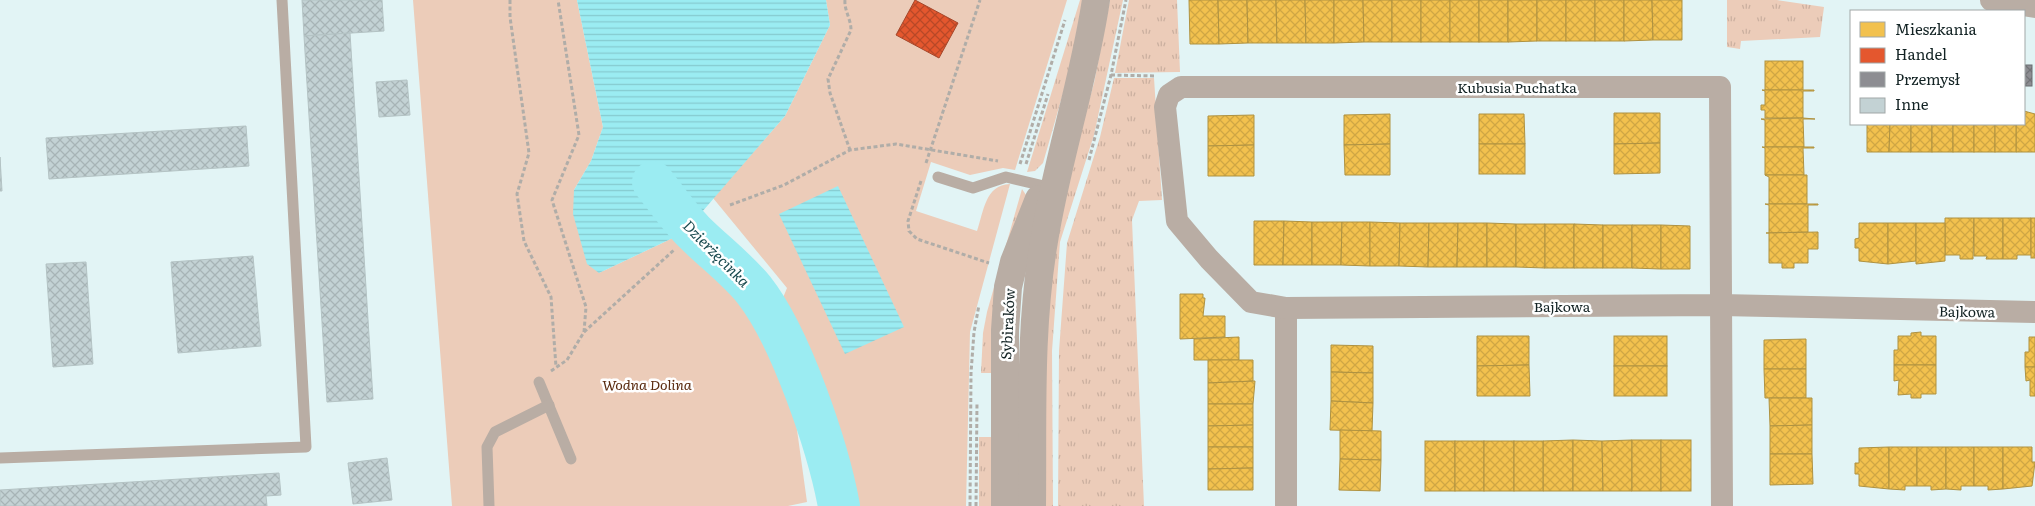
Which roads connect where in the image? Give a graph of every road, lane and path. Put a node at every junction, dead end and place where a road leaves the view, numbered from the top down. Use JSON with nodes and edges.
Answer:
{"nodes":[{"id":1,"x":282,"y":0,"type":"edge"},
{"id":2,"x":510,"y":0,"type":"edge"},
{"id":3,"x":558,"y":0,"type":"edge"},
{"id":4,"x":845,"y":0,"type":"edge"},
{"id":5,"x":980,"y":0,"type":"edge"},
{"id":6,"x":1096,"y":0,"type":"edge"},
{"id":7,"x":1126,"y":0,"type":"edge"},
{"id":8,"x":1991,"y":0,"type":"edge"},
{"id":9,"x":2035,"y":7,"type":"edge"},
{"id":10,"x":1066,"y":14,"type":"dead end"},
{"id":11,"x":1112,"y":76,"type":"junction"},
{"id":12,"x":1166,"y":107,"type":"junction"},
{"id":13,"x":1069,"y":124,"type":"junction"},
{"id":14,"x":850,"y":150,"type":"junction"},
{"id":15,"x":930,"y":150,"type":"junction"},
{"id":16,"x":1001,"y":162,"type":"dead end"},
{"id":17,"x":1089,"y":162,"type":"dead end"},
{"id":18,"x":1010,"y":164,"type":"dead end"},
{"id":19,"x":1020,"y":165,"type":"junction"},
{"id":20,"x":925,"y":168,"type":"dead end"},
{"id":21,"x":1018,"y":171,"type":"dead end"},
{"id":22,"x":922,"y":177,"type":"dead end"},
{"id":23,"x":938,"y":177,"type":"dead end"},
{"id":24,"x":1035,"y":177,"type":"junction"},
{"id":25,"x":730,"y":205,"type":"dead end"},
{"id":26,"x":674,"y":250,"type":"dead end"},
{"id":27,"x":997,"y":264,"type":"dead end"},
{"id":28,"x":1721,"y":305,"type":"junction"},
{"id":29,"x":1286,"y":308,"type":"junction"},
{"id":30,"x":2035,"y":312,"type":"edge"},
{"id":31,"x":584,"y":332,"type":"junction"},
{"id":32,"x":556,"y":366,"type":"junction"},
{"id":33,"x":539,"y":382,"type":"joint"},
{"id":34,"x":549,"y":405,"type":"junction"},
{"id":35,"x":0,"y":458,"type":"edge"},
{"id":36,"x":571,"y":458,"type":"dead end"},
{"id":37,"x":489,"y":506,"type":"edge"},
{"id":38,"x":1005,"y":506,"type":"edge"},
{"id":39,"x":1032,"y":506,"type":"edge"},
{"id":40,"x":1286,"y":506,"type":"edge"},
{"id":41,"x":1722,"y":506,"type":"edge"}],
"edges":[{"from":1,"to":35,"type":"lane"},
{"from":2,"to":32,"type":"path"},
{"from":3,"to":31,"type":"path"},
{"from":4,"to":14,"type":"path"},
{"from":5,"to":15,"type":"path"},
{"from":6,"to":13,"type":"street","name":"Sybiraków"},
{"from":7,"to":11,"type":"path"},
{"from":8,"to":9,"type":"street"},
{"from":10,"to":19,"type":"path"},
{"from":11,"to":12,"type":"path"},
{"from":11,"to":17,"type":"path"},
{"from":12,"to":28,"type":"street","name":"Kubusia Puchatka"},
{"from":12,"to":29,"type":"street"},
{"from":13,"to":24,"type":"street","name":"Sybiraków"},
{"from":13,"to":39,"type":"street","name":"Sybiraków"},
{"from":14,"to":15,"type":"path"},
{"from":14,"to":25,"type":"path"},
{"from":15,"to":16,"type":"path"},
{"from":15,"to":20,"type":"path"},
{"from":18,"to":19,"type":"path"},
{"from":19,"to":21,"type":"path"},
{"from":19,"to":24,"type":"path"},
{"from":22,"to":27,"type":"path"},
{"from":23,"to":24,"type":"lane"},
{"from":24,"to":38,"type":"street","name":"Sybiraków"},
{"from":26,"to":31,"type":"path"},
{"from":28,"to":29,"type":"street","name":"Bajkowa"},
{"from":28,"to":30,"type":"street","name":"Bajkowa"},
{"from":28,"to":41,"type":"street","name":"Kubusia Puchatka"},
{"from":29,"to":40,"type":"street"},
{"from":31,"to":32,"type":"path"},
{"from":32,"to":33,"type":"path"},
{"from":33,"to":34,"type":"lane"},
{"from":34,"to":36,"type":"lane"},
{"from":34,"to":37,"type":"lane"}]}
